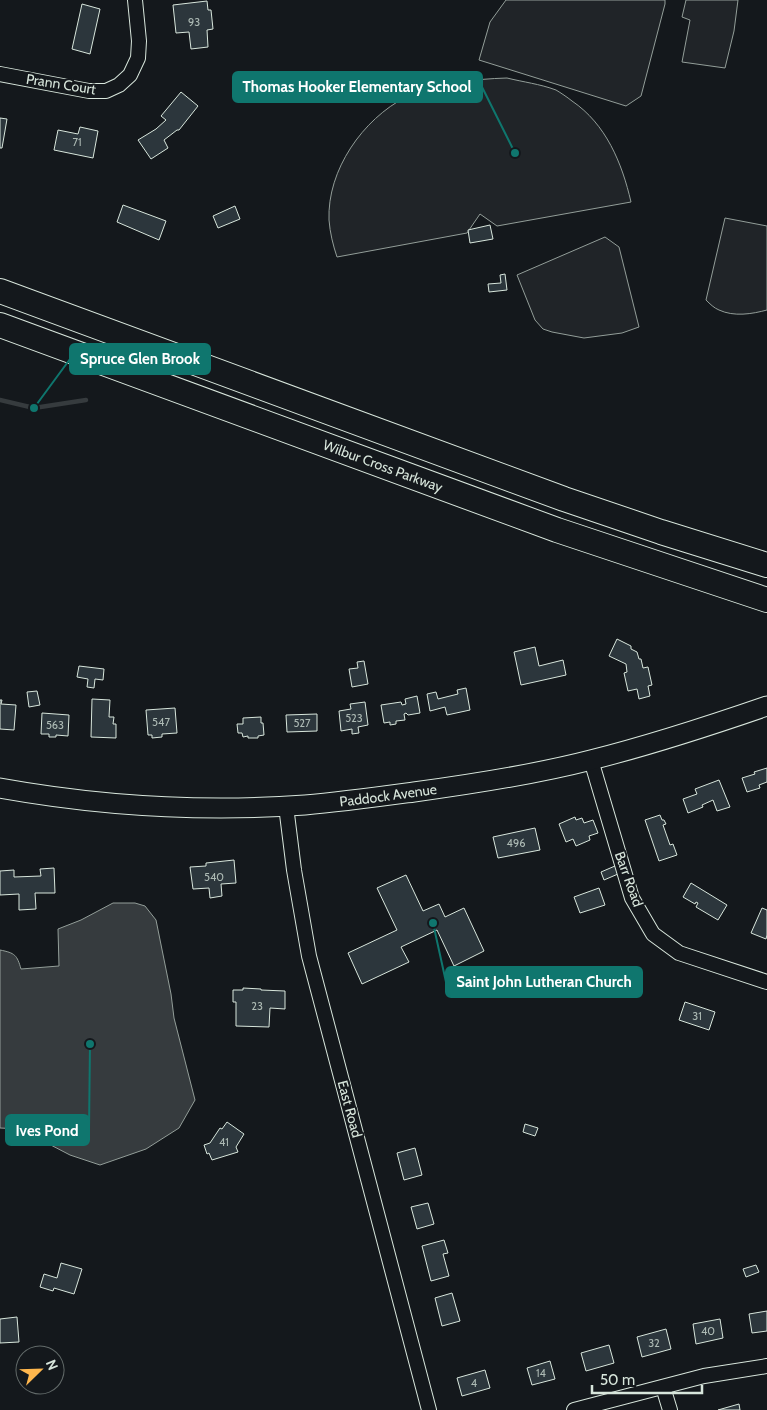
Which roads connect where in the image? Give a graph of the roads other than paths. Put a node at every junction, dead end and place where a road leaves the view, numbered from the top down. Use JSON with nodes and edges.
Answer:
{"nodes":[{"id":1,"x":135,"y":0,"type":"edge"},
{"id":2,"x":0,"y":74,"type":"edge"},
{"id":3,"x":0,"y":291,"type":"edge"},
{"id":4,"x":0,"y":325,"type":"edge"},
{"id":5,"x":767,"y":565,"type":"edge"},
{"id":6,"x":767,"y":600,"type":"edge"},
{"id":7,"x":767,"y":706,"type":"edge"},
{"id":8,"x":591,"y":760,"type":"junction"},
{"id":9,"x":0,"y":788,"type":"edge"},
{"id":10,"x":286,"y":806,"type":"junction"},
{"id":11,"x":767,"y":982,"type":"edge"},
{"id":12,"x":767,"y":1366,"type":"edge"},
{"id":13,"x":664,"y":1387,"type":"junction"},
{"id":14,"x":429,"y":1410,"type":"edge"},
{"id":15,"x":574,"y":1410,"type":"edge"},
{"id":16,"x":670,"y":1410,"type":"edge"}],
"edges":[{"from":1,"to":2,"type":"street","name":"Prann Court"},
{"from":3,"to":5,"type":"highway"},
{"from":4,"to":6,"type":"highway","name":"Wilbur Cross Parkway"},
{"from":7,"to":8,"type":"main road","name":"Paddock Avenue"},
{"from":8,"to":10,"type":"main road","name":"Paddock Avenue"},
{"from":8,"to":11,"type":"street","name":"Barr Road"},
{"from":9,"to":10,"type":"main road","name":"Paddock Avenue"},
{"from":10,"to":14,"type":"street","name":"East Road"},
{"from":12,"to":13,"type":"street"},
{"from":13,"to":15,"type":"street"},
{"from":13,"to":16,"type":"street"}]}
